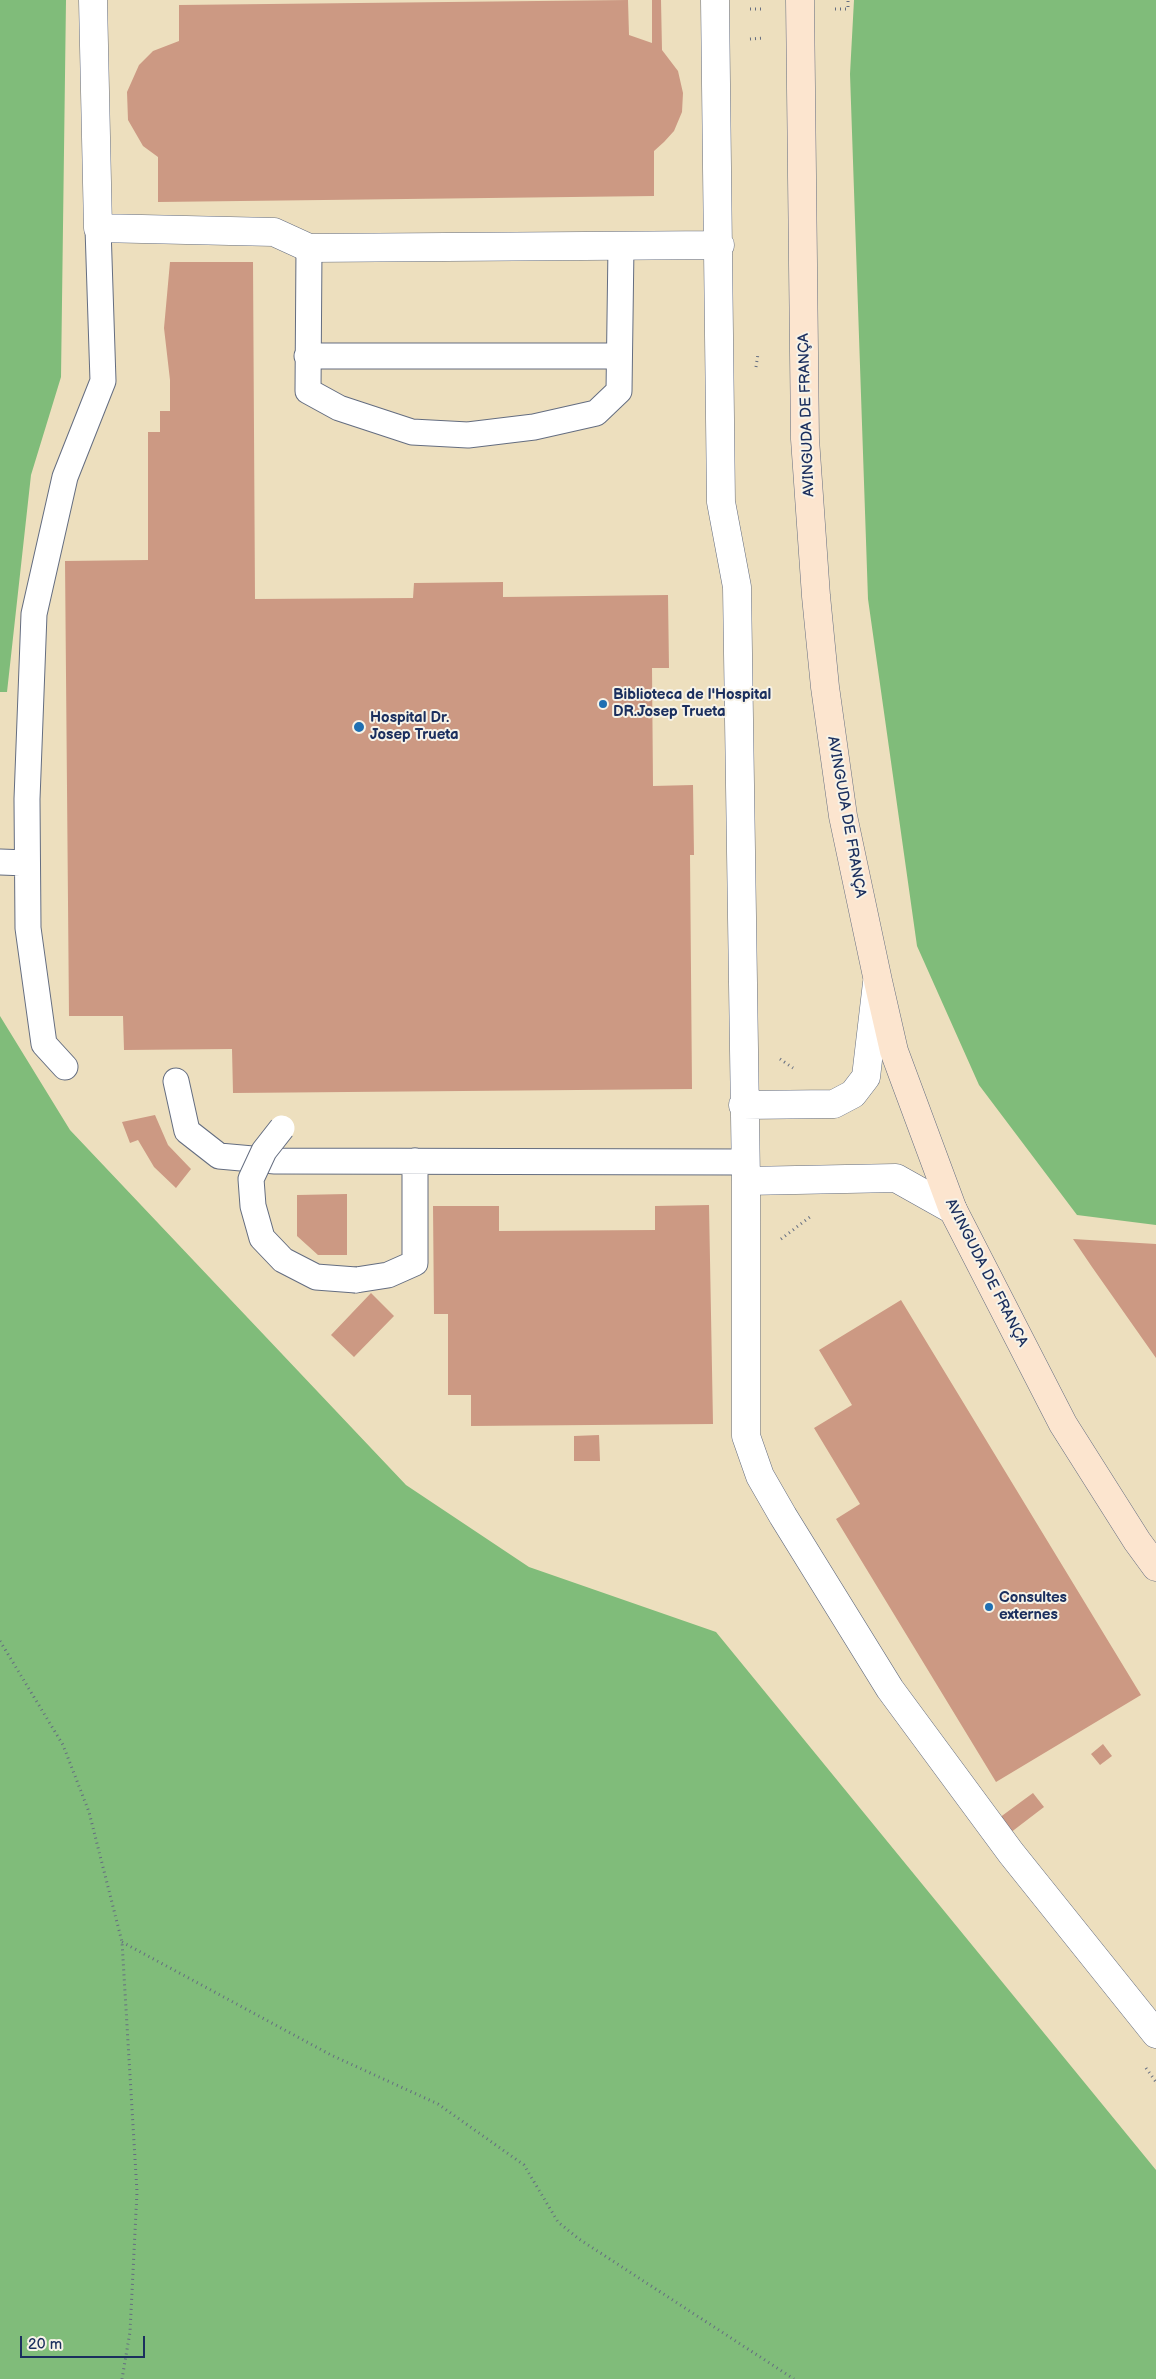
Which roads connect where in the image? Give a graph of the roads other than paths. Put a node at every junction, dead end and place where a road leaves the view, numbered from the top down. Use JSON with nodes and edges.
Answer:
{"nodes":[{"id":1,"x":93,"y":0,"type":"edge"},
{"id":2,"x":715,"y":0,"type":"edge"},
{"id":3,"x":800,"y":5,"type":"edge"},
{"id":4,"x":98,"y":228,"type":"junction"},
{"id":5,"x":720,"y":245,"type":"junction"},
{"id":6,"x":621,"y":246,"type":"junction"},
{"id":7,"x":309,"y":248,"type":"junction"},
{"id":8,"x":307,"y":356,"type":"junction"},
{"id":9,"x":620,"y":356,"type":"junction"},
{"id":10,"x":0,"y":862,"type":"edge"},
{"id":11,"x":27,"y":862,"type":"junction"},
{"id":12,"x":878,"y":981,"type":"junction"},
{"id":13,"x":65,"y":1067,"type":"dead end"},
{"id":14,"x":176,"y":1081,"type":"dead end"},
{"id":15,"x":743,"y":1105,"type":"junction"},
{"id":16,"x":282,"y":1128,"type":"dead end"},
{"id":17,"x":415,"y":1161,"type":"junction"},
{"id":18,"x":745,"y":1171,"type":"junction"},
{"id":19,"x":953,"y":1210,"type":"junction"},
{"id":20,"x":1156,"y":1567,"type":"edge"},
{"id":21,"x":1156,"y":2034,"type":"edge"}],
"edges":[{"from":1,"to":4,"type":"street"},
{"from":2,"to":5,"type":"street"},
{"from":3,"to":12,"type":"main road","name":"AVINGUDA DE FRANÇA"},
{"from":4,"to":7,"type":"street"},
{"from":4,"to":11,"type":"lane"},
{"from":5,"to":6,"type":"street"},
{"from":5,"to":15,"type":"street"},
{"from":6,"to":7,"type":"street"},
{"from":6,"to":9,"type":"lane"},
{"from":7,"to":8,"type":"lane"},
{"from":8,"to":9,"type":"lane"},
{"from":8,"to":9,"type":"lane"},
{"from":10,"to":11,"type":"lane"},
{"from":11,"to":13,"type":"lane"},
{"from":12,"to":15,"type":"street"},
{"from":12,"to":19,"type":"main road","name":"AVINGUDA DE FRANÇA"},
{"from":14,"to":17,"type":"lane"},
{"from":15,"to":18,"type":"street"},
{"from":16,"to":17,"type":"lane","bridge":true},
{"from":17,"to":18,"type":"lane"},
{"from":18,"to":19,"type":"street"},
{"from":18,"to":21,"type":"street"},
{"from":19,"to":20,"type":"main road","name":"AVINGUDA DE FRANÇA"}]}
